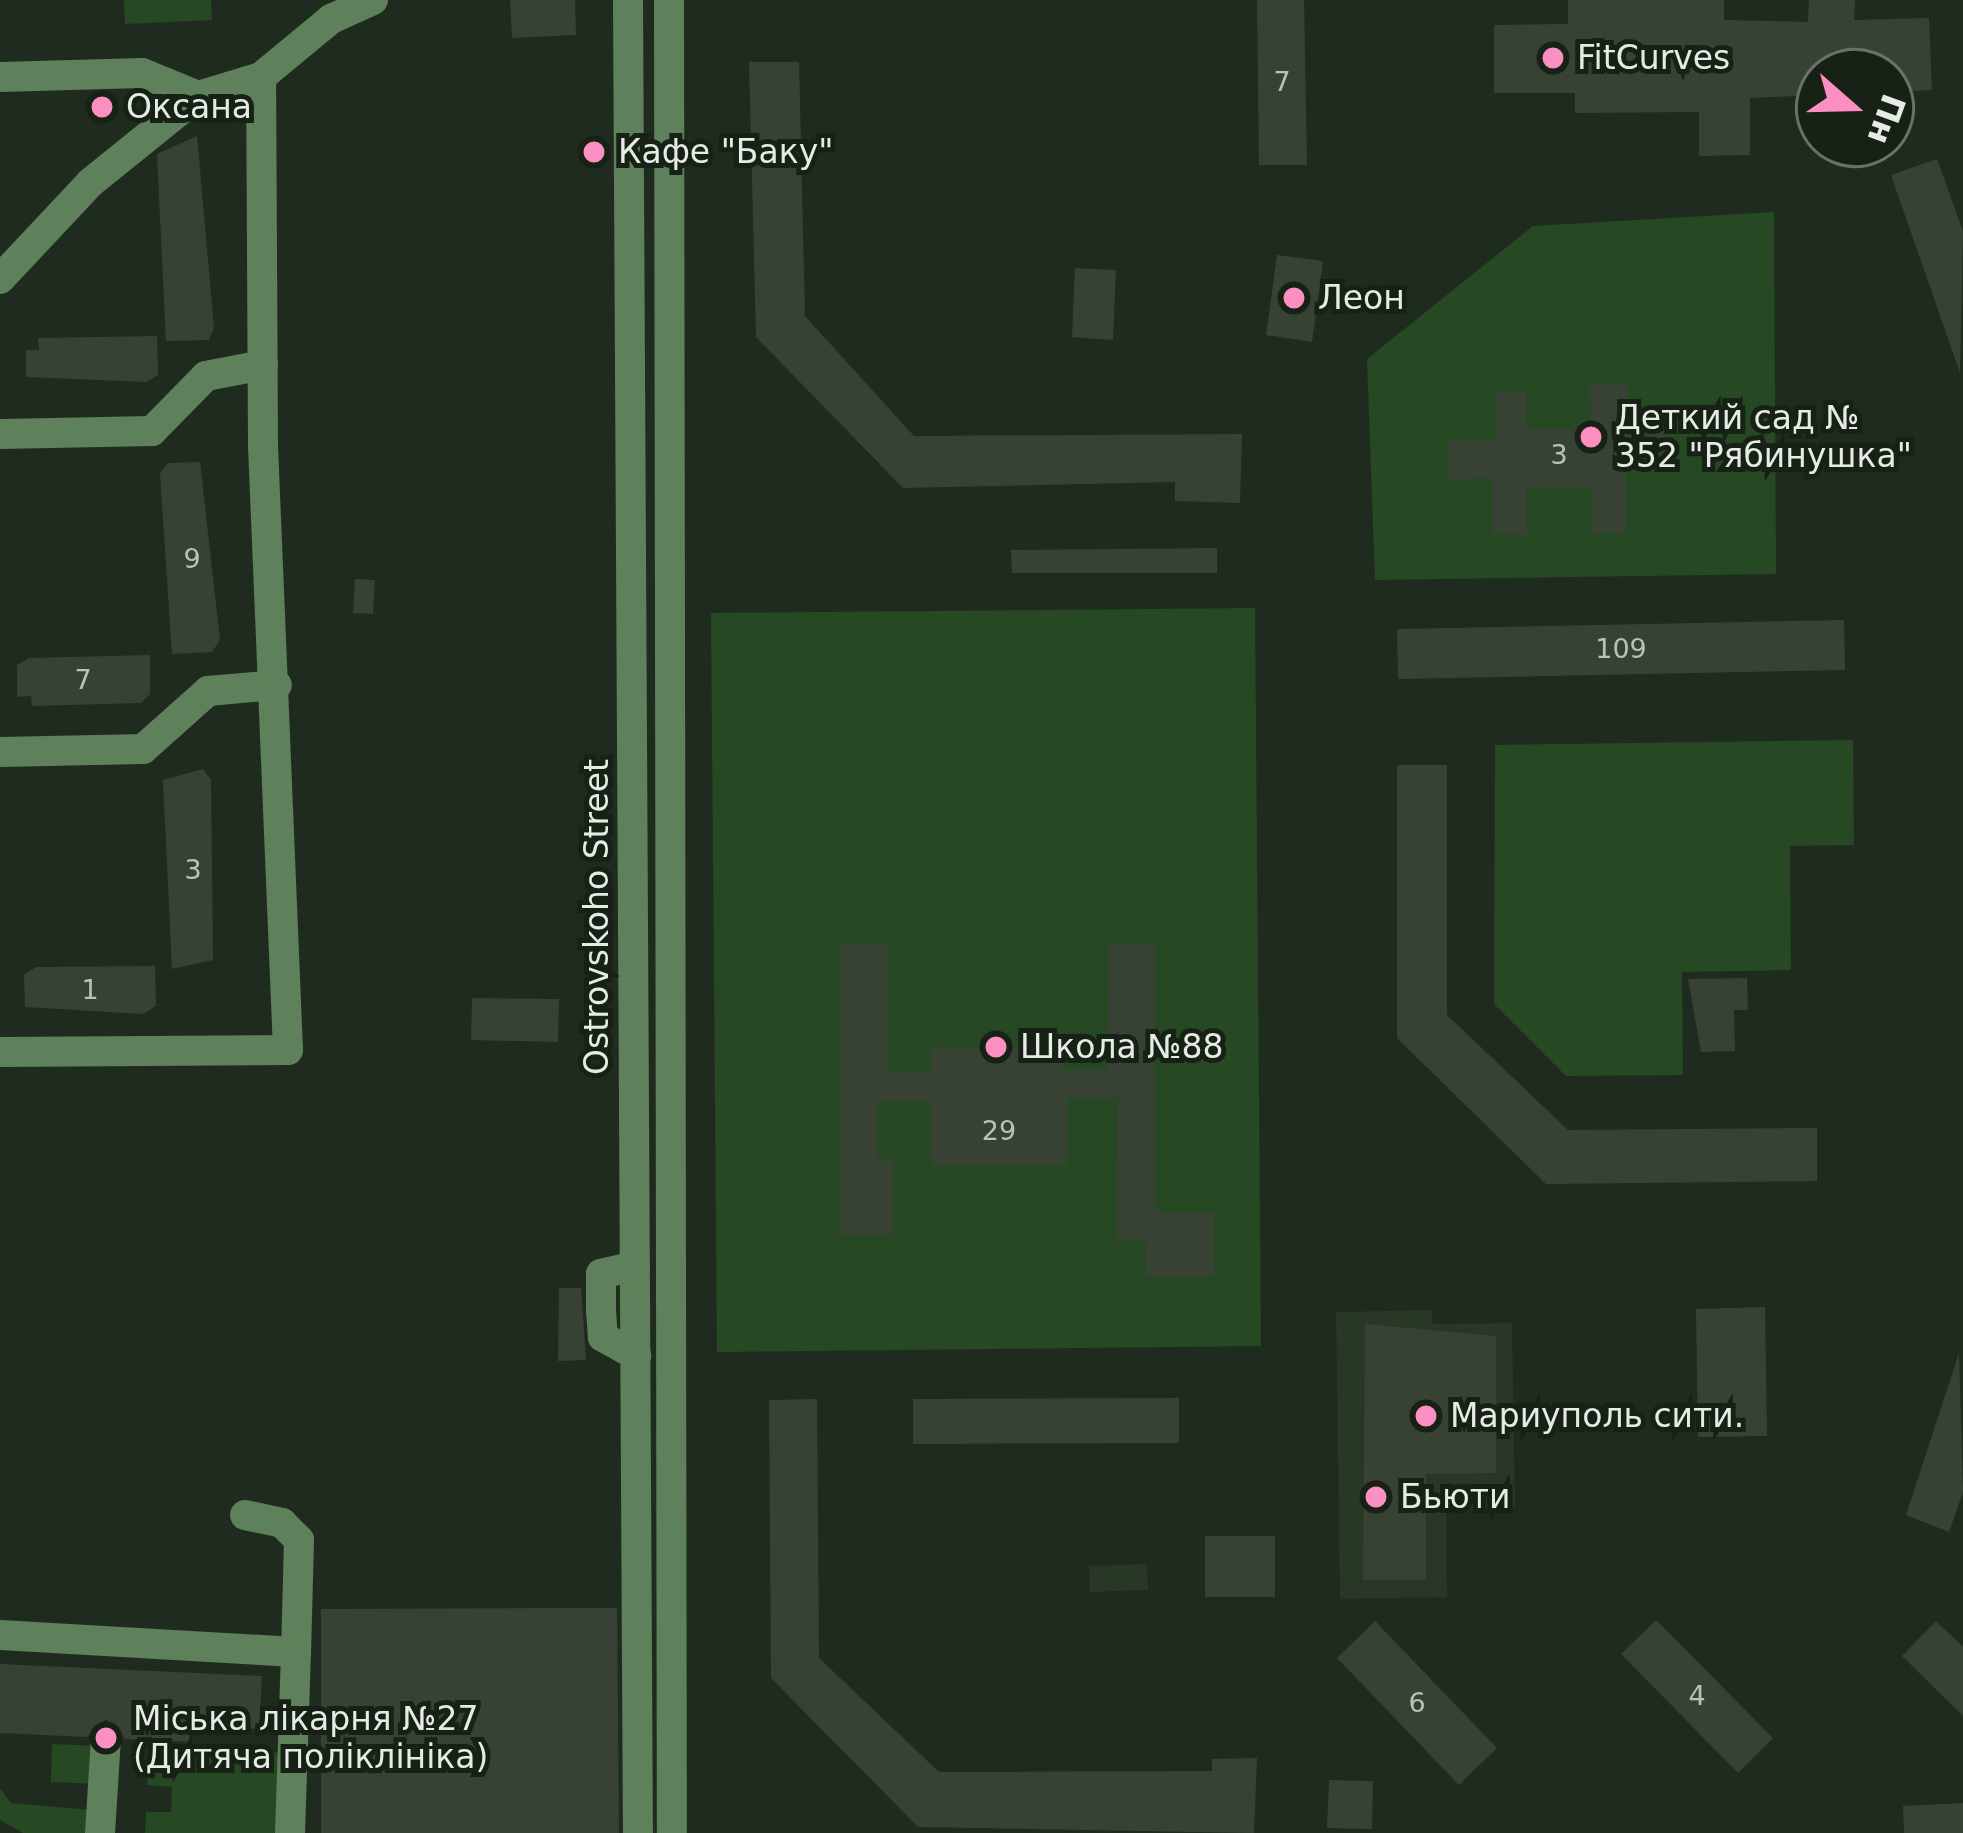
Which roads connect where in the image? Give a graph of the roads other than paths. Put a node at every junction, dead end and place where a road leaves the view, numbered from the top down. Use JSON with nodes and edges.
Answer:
{"nodes":[{"id":1,"x":373,"y":0,"type":"edge"},
{"id":2,"x":669,"y":2,"type":"edge"},
{"id":3,"x":628,"y":3,"type":"edge"},
{"id":4,"x":0,"y":77,"type":"edge"},
{"id":5,"x":261,"y":77,"type":"junction"},
{"id":6,"x":198,"y":96,"type":"junction"},
{"id":7,"x":0,"y":279,"type":"edge"},
{"id":8,"x":262,"y":364,"type":"junction"},
{"id":9,"x":0,"y":434,"type":"edge"},
{"id":10,"x":277,"y":685,"type":"junction"},
{"id":11,"x":0,"y":752,"type":"edge"},
{"id":12,"x":0,"y":1052,"type":"edge"},
{"id":13,"x":245,"y":1515,"type":"dead end"},
{"id":14,"x":0,"y":1635,"type":"edge"},
{"id":15,"x":296,"y":1652,"type":"junction"},
{"id":16,"x":106,"y":1738,"type":"dead end"},
{"id":17,"x":100,"y":1833,"type":"edge"},
{"id":18,"x":290,"y":1833,"type":"edge"},
{"id":19,"x":638,"y":1833,"type":"edge"},
{"id":20,"x":672,"y":1833,"type":"edge"}],
"edges":[{"from":1,"to":5,"type":"street"},
{"from":2,"to":3,"type":"street"},
{"from":2,"to":20,"type":"street"},
{"from":3,"to":19,"type":"street","name":"Ostrovskoho Street"},
{"from":4,"to":6,"type":"street"},
{"from":5,"to":6,"type":"street"},
{"from":5,"to":8,"type":"street"},
{"from":6,"to":7,"type":"street"},
{"from":8,"to":9,"type":"street"},
{"from":8,"to":10,"type":"street"},
{"from":10,"to":11,"type":"street"},
{"from":10,"to":12,"type":"street"},
{"from":13,"to":15,"type":"street"},
{"from":14,"to":15,"type":"street"},
{"from":15,"to":18,"type":"street"},
{"from":16,"to":17,"type":"street"}]}
